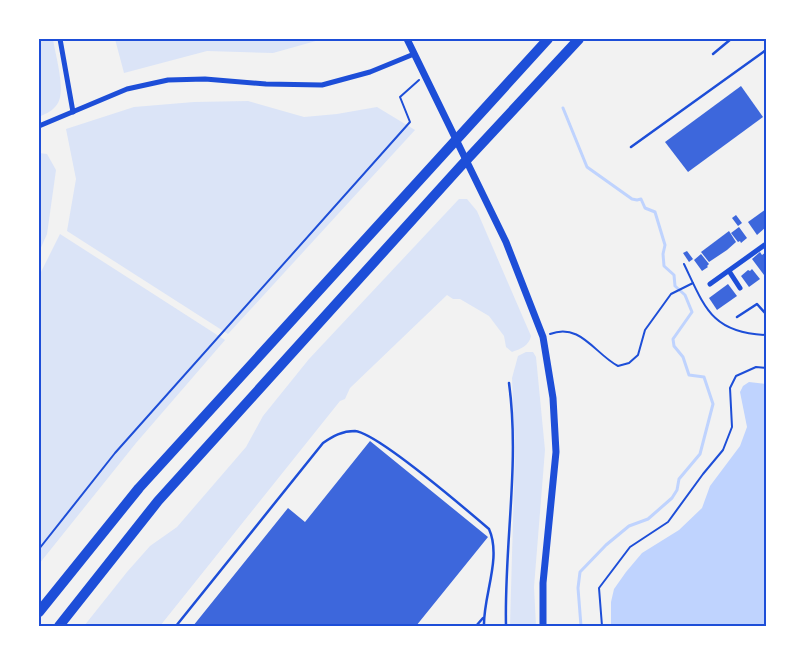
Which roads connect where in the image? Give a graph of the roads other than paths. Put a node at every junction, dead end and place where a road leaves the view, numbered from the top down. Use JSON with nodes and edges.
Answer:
{"nodes":[{"id":1,"x":60,"y":39,"type":"edge"},
{"id":2,"x":407,"y":39,"type":"edge"},
{"id":3,"x":548,"y":39,"type":"edge"},
{"id":4,"x":579,"y":39,"type":"edge"},
{"id":5,"x":731,"y":39,"type":"edge"},
{"id":6,"x":766,"y":50,"type":"edge"},
{"id":7,"x":414,"y":54,"type":"junction"},
{"id":8,"x":713,"y":54,"type":"dead end"},
{"id":9,"x":73,"y":112,"type":"junction"},
{"id":10,"x":39,"y":126,"type":"edge"},
{"id":11,"x":631,"y":147,"type":"dead end"},
{"id":12,"x":766,"y":244,"type":"edge"},
{"id":13,"x":728,"y":271,"type":"junction"},
{"id":14,"x":710,"y":284,"type":"dead end"},
{"id":15,"x":740,"y":288,"type":"dead end"},
{"id":16,"x":766,"y":314,"type":"edge"},
{"id":17,"x":737,"y":317,"type":"dead end"},
{"id":18,"x":509,"y":383,"type":"dead end"},
{"id":19,"x":39,"y":612,"type":"edge"},
{"id":20,"x":484,"y":618,"type":"junction"},
{"id":21,"x":59,"y":626,"type":"edge"},
{"id":22,"x":176,"y":626,"type":"edge"},
{"id":23,"x":476,"y":626,"type":"edge"},
{"id":24,"x":484,"y":626,"type":"edge"},
{"id":25,"x":506,"y":626,"type":"edge"},
{"id":26,"x":543,"y":626,"type":"edge"}],
"edges":[{"from":1,"to":9,"type":"street"},
{"from":2,"to":7,"type":"street"},
{"from":3,"to":19,"type":"highway"},
{"from":4,"to":21,"type":"highway"},
{"from":5,"to":8,"type":"lane"},
{"from":6,"to":11,"type":"lane"},
{"from":7,"to":9,"type":"street"},
{"from":7,"to":26,"type":"street"},
{"from":9,"to":10,"type":"street"},
{"from":12,"to":13,"type":"street"},
{"from":13,"to":14,"type":"street"},
{"from":13,"to":15,"type":"street"},
{"from":16,"to":17,"type":"lane"},
{"from":18,"to":25,"type":"lane"},
{"from":20,"to":22,"type":"lane"},
{"from":20,"to":23,"type":"lane"},
{"from":20,"to":24,"type":"lane"}]}
